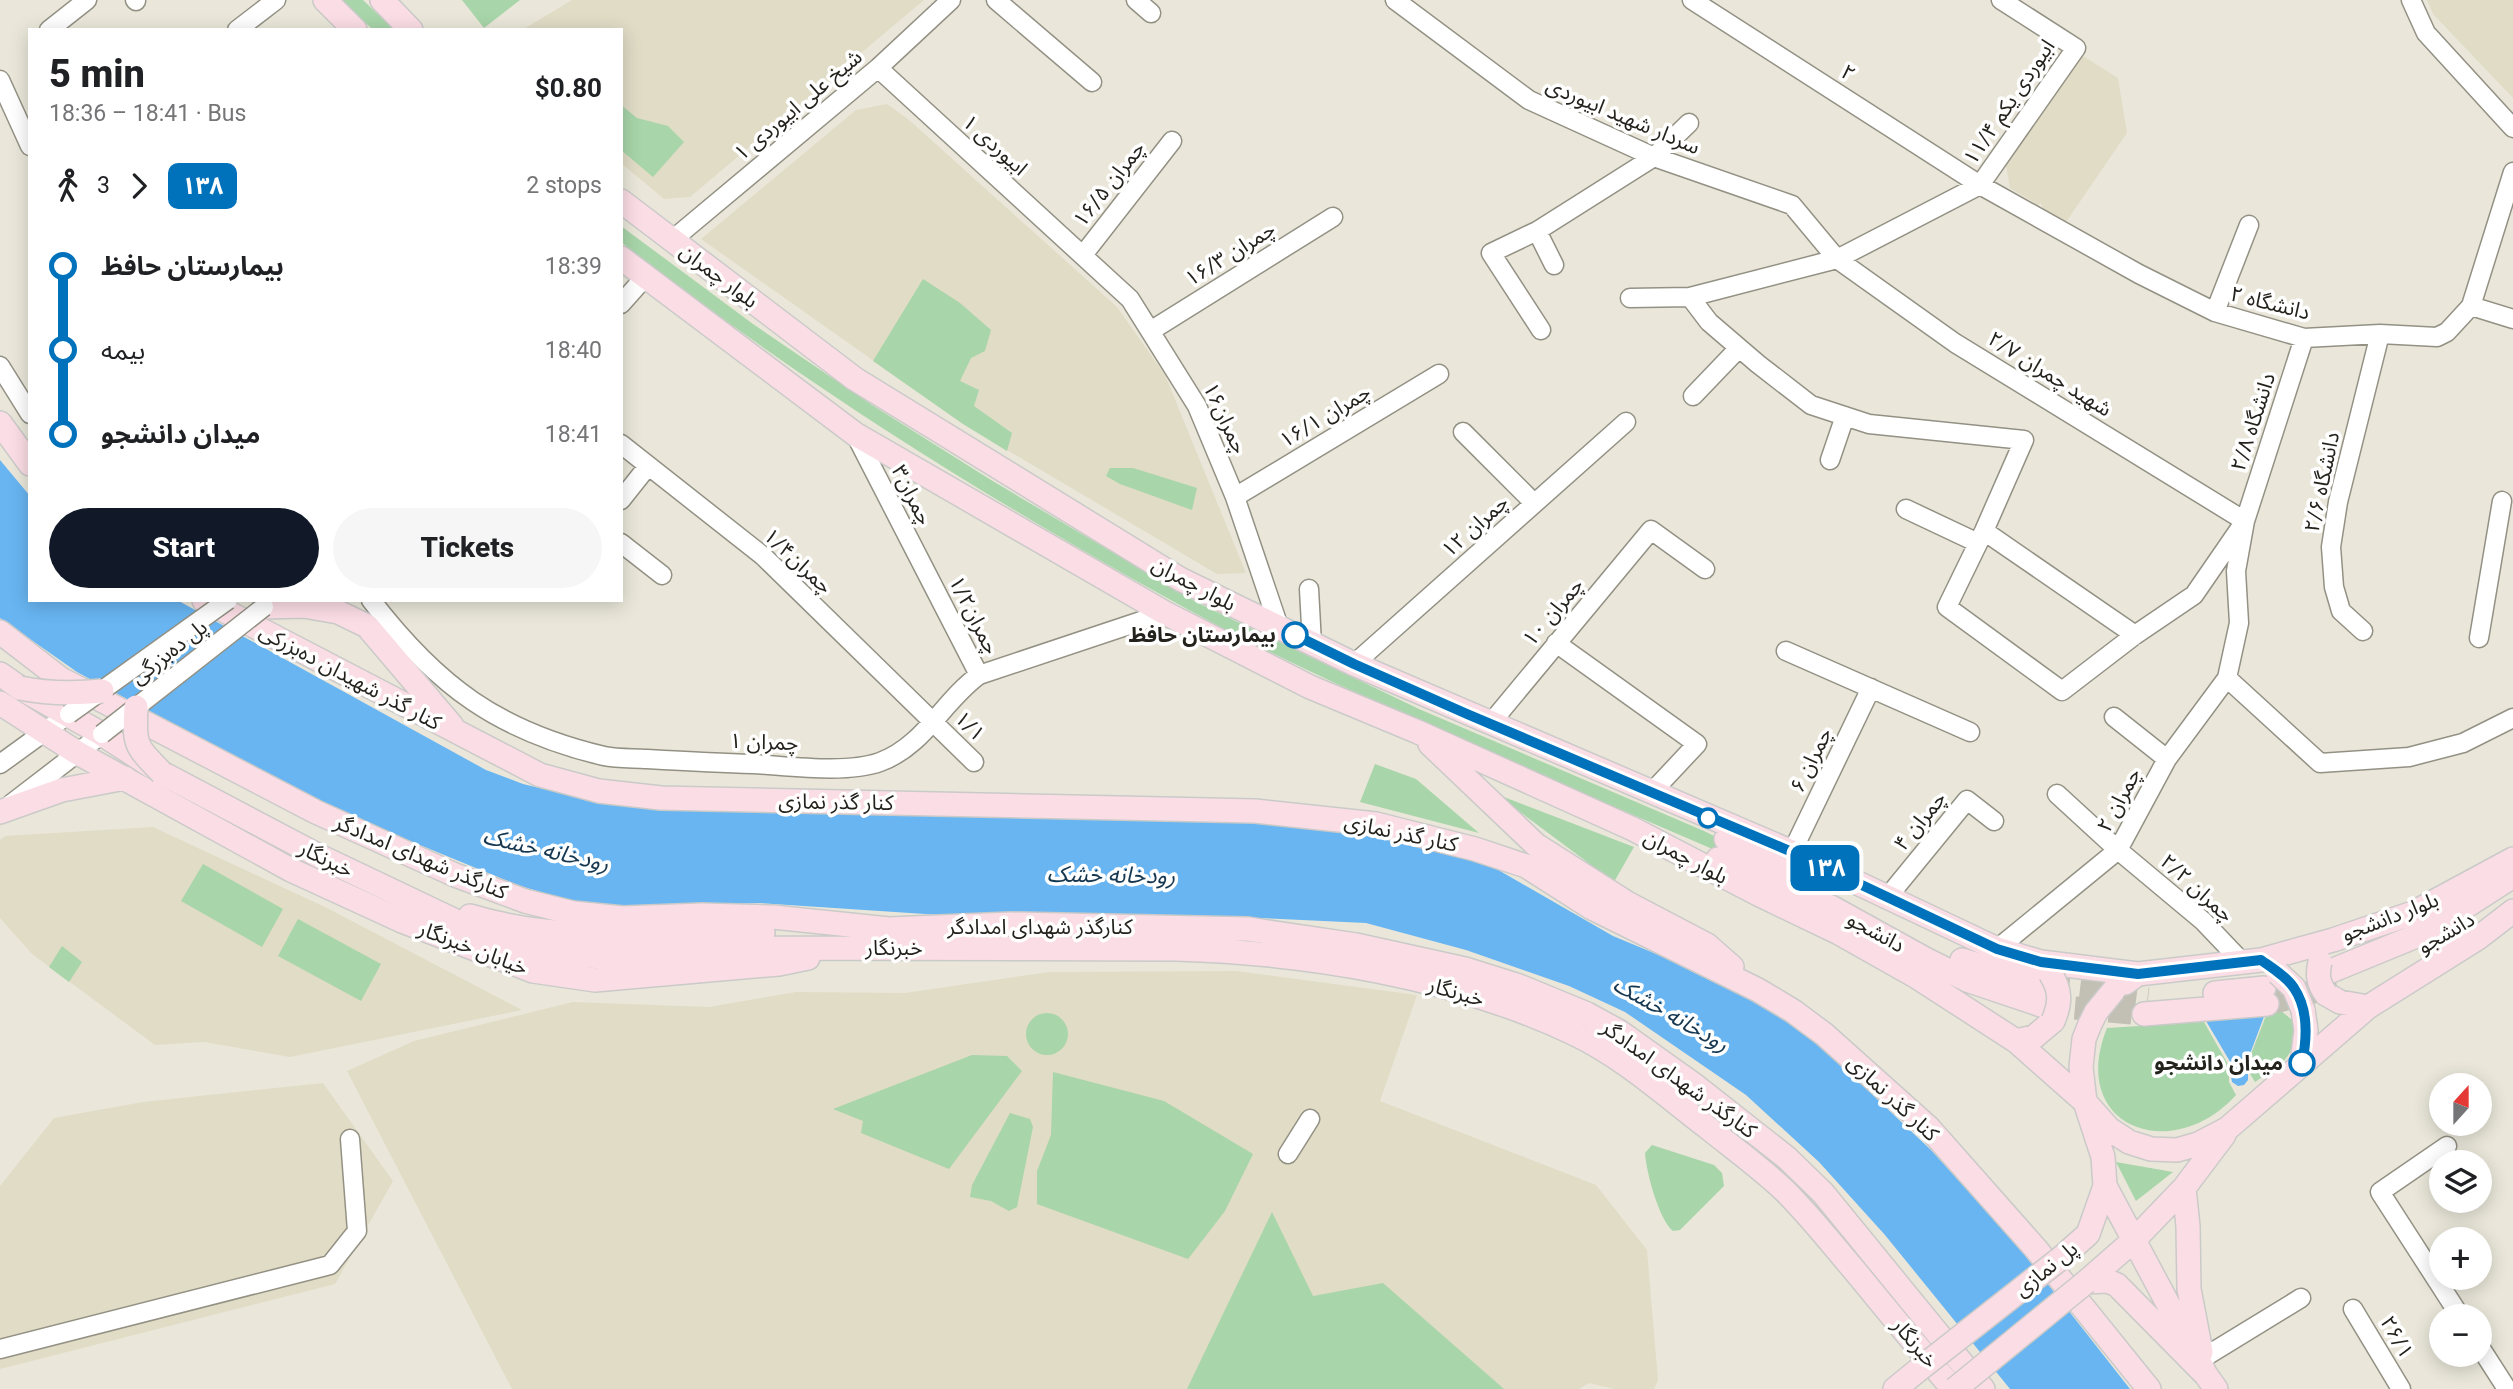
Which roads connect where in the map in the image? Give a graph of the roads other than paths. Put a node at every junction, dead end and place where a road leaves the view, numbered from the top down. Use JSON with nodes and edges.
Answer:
{"nodes":[{"id":1,"x":87,"y":0,"type":"edge"},
{"id":2,"x":276,"y":0,"type":"edge"},
{"id":3,"x":325,"y":0,"type":"edge"},
{"id":4,"x":382,"y":0,"type":"edge"},
{"id":5,"x":951,"y":0,"type":"edge"},
{"id":6,"x":996,"y":0,"type":"edge"},
{"id":7,"x":1136,"y":0,"type":"edge"},
{"id":8,"x":1395,"y":0,"type":"edge"},
{"id":9,"x":1692,"y":0,"type":"edge"},
{"id":10,"x":2001,"y":0,"type":"edge"},
{"id":11,"x":2411,"y":0,"type":"edge"},
{"id":12,"x":1151,"y":13,"type":"dead end"},
{"id":13,"x":52,"y":28,"type":"edge"},
{"id":14,"x":240,"y":28,"type":"edge"},
{"id":15,"x":353,"y":28,"type":"edge"},
{"id":16,"x":409,"y":28,"type":"edge"},
{"id":17,"x":878,"y":68,"type":"junction"},
{"id":18,"x":0,"y":80,"type":"edge"},
{"id":19,"x":1092,"y":82,"type":"dead end"},
{"id":20,"x":1689,"y":123,"type":"dead end"},
{"id":21,"x":2513,"y":128,"type":"edge"},
{"id":22,"x":1172,"y":141,"type":"dead end"},
{"id":23,"x":28,"y":142,"type":"edge"},
{"id":24,"x":1654,"y":157,"type":"junction"},
{"id":25,"x":2513,"y":172,"type":"edge"},
{"id":26,"x":1980,"y":184,"type":"junction"},
{"id":27,"x":623,"y":203,"type":"edge"},
{"id":28,"x":1333,"y":217,"type":"dead end"},
{"id":29,"x":2249,"y":225,"type":"dead end"},
{"id":30,"x":1537,"y":231,"type":"junction"},
{"id":31,"x":671,"y":241,"type":"junction"},
{"id":32,"x":1083,"y":255,"type":"junction"},
{"id":33,"x":1837,"y":259,"type":"junction"},
{"id":34,"x":623,"y":260,"type":"edge"},
{"id":35,"x":1554,"y":265,"type":"dead end"},
{"id":36,"x":645,"y":277,"type":"junction"},
{"id":37,"x":1690,"y":297,"type":"junction"},
{"id":38,"x":1630,"y":298,"type":"dead end"},
{"id":39,"x":623,"y":302,"type":"edge"},
{"id":40,"x":2471,"y":306,"type":"junction"},
{"id":41,"x":2214,"y":312,"type":"junction"},
{"id":42,"x":2513,"y":320,"type":"edge"},
{"id":43,"x":1152,"y":330,"type":"junction"},
{"id":44,"x":1541,"y":330,"type":"dead end"},
{"id":45,"x":2380,"y":334,"type":"junction"},
{"id":46,"x":2304,"y":338,"type":"junction"},
{"id":47,"x":1740,"y":348,"type":"junction"},
{"id":48,"x":0,"y":366,"type":"edge"},
{"id":49,"x":1439,"y":374,"type":"dead end"},
{"id":50,"x":1693,"y":396,"type":"dead end"},
{"id":51,"x":28,"y":411,"type":"edge"},
{"id":52,"x":1845,"y":416,"type":"junction"},
{"id":53,"x":1626,"y":422,"type":"dead end"},
{"id":54,"x":0,"y":423,"type":"edge"},
{"id":55,"x":1463,"y":432,"type":"dead end"},
{"id":56,"x":855,"y":434,"type":"junction"},
{"id":57,"x":623,"y":446,"type":"edge"},
{"id":58,"x":1830,"y":460,"type":"dead end"},
{"id":59,"x":28,"y":461,"type":"edge"},
{"id":60,"x":648,"y":466,"type":"junction"},
{"id":61,"x":2508,"y":496,"type":"edge"},
{"id":62,"x":623,"y":497,"type":"edge"},
{"id":63,"x":1235,"y":497,"type":"junction"},
{"id":64,"x":1534,"y":503,"type":"junction"},
{"id":65,"x":1906,"y":509,"type":"dead end"},
{"id":66,"x":2513,"y":520,"type":"edge"},
{"id":67,"x":2245,"y":521,"type":"junction"},
{"id":68,"x":1981,"y":537,"type":"junction"},
{"id":69,"x":623,"y":544,"type":"edge"},
{"id":70,"x":1705,"y":569,"type":"dead end"},
{"id":71,"x":662,"y":575,"type":"dead end"},
{"id":72,"x":928,"y":577,"type":"joint"},
{"id":73,"x":1309,"y":589,"type":"dead end"},
{"id":74,"x":208,"y":602,"type":"edge"},
{"id":75,"x":225,"y":602,"type":"edge"},
{"id":76,"x":371,"y":602,"type":"edge"},
{"id":77,"x":267,"y":604,"type":"edge"},
{"id":78,"x":1165,"y":613,"type":"junction"},
{"id":79,"x":1279,"y":627,"type":"junction"},
{"id":80,"x":2364,"y":631,"type":"dead end"},
{"id":81,"x":0,"y":632,"type":"edge"},
{"id":82,"x":2135,"y":635,"type":"junction"},
{"id":83,"x":2479,"y":638,"type":"dead end"},
{"id":84,"x":1556,"y":643,"type":"junction"},
{"id":85,"x":1312,"y":644,"type":"junction"},
{"id":86,"x":1786,"y":650,"type":"dead end"},
{"id":87,"x":1354,"y":664,"type":"junction"},
{"id":88,"x":0,"y":674,"type":"edge"},
{"id":89,"x":979,"y":675,"type":"junction"},
{"id":90,"x":2227,"y":678,"type":"junction"},
{"id":91,"x":20,"y":688,"type":"junction"},
{"id":92,"x":1871,"y":688,"type":"junction"},
{"id":93,"x":102,"y":691,"type":"junction"},
{"id":94,"x":0,"y":703,"type":"edge"},
{"id":95,"x":136,"y":707,"type":"junction"},
{"id":96,"x":69,"y":715,"type":"junction"},
{"id":97,"x":2114,"y":717,"type":"dead end"},
{"id":98,"x":2513,"y":718,"type":"edge"},
{"id":99,"x":934,"y":722,"type":"junction"},
{"id":100,"x":1490,"y":724,"type":"junction"},
{"id":101,"x":1418,"y":732,"type":"junction"},
{"id":102,"x":1970,"y":732,"type":"dead end"},
{"id":103,"x":44,"y":733,"type":"junction"},
{"id":104,"x":102,"y":734,"type":"junction"},
{"id":105,"x":459,"y":735,"type":"junction"},
{"id":106,"x":76,"y":752,"type":"junction"},
{"id":107,"x":2167,"y":759,"type":"junction"},
{"id":108,"x":974,"y":762,"type":"dead end"},
{"id":109,"x":0,"y":764,"type":"edge"},
{"id":110,"x":162,"y":773,"type":"junction"},
{"id":111,"x":125,"y":778,"type":"junction"},
{"id":112,"x":1651,"y":793,"type":"junction"},
{"id":113,"x":2057,"y":794,"type":"dead end"},
{"id":114,"x":0,"y":812,"type":"edge"},
{"id":115,"x":1994,"y":821,"type":"dead end"},
{"id":116,"x":1633,"y":829,"type":"junction"},
{"id":117,"x":2118,"y":850,"type":"junction"},
{"id":118,"x":1792,"y":852,"type":"junction"},
{"id":119,"x":2513,"y":859,"type":"edge"},
{"id":120,"x":2513,"y":876,"type":"edge"},
{"id":121,"x":2513,"y":892,"type":"edge"},
{"id":122,"x":404,"y":896,"type":"junction"},
{"id":123,"x":1886,"y":899,"type":"junction"},
{"id":124,"x":2513,"y":911,"type":"edge"},
{"id":125,"x":889,"y":929,"type":"junction"},
{"id":126,"x":2333,"y":940,"type":"junction"},
{"id":127,"x":854,"y":949,"type":"junction"},
{"id":128,"x":1997,"y":949,"type":"junction"},
{"id":129,"x":2138,"y":974,"type":"junction"},
{"id":130,"x":2263,"y":978,"type":"junction"},
{"id":131,"x":2329,"y":978,"type":"junction"},
{"id":132,"x":1758,"y":990,"type":"junction"},
{"id":133,"x":2046,"y":990,"type":"junction"},
{"id":134,"x":2146,"y":1007,"type":"tunnel mouth"},
{"id":135,"x":2368,"y":1007,"type":"junction"},
{"id":136,"x":2016,"y":1041,"type":"junction"},
{"id":137,"x":2302,"y":1063,"type":"junction"},
{"id":138,"x":2085,"y":1102,"type":"junction"},
{"id":139,"x":1310,"y":1119,"type":"dead end"},
{"id":140,"x":2227,"y":1129,"type":"junction"},
{"id":141,"x":350,"y":1139,"type":"dead end"},
{"id":142,"x":2448,"y":1146,"type":"dead end"},
{"id":143,"x":1288,"y":1154,"type":"dead end"},
{"id":144,"x":2105,"y":1186,"type":"junction"},
{"id":145,"x":2184,"y":1188,"type":"junction"},
{"id":146,"x":2134,"y":1240,"type":"junction"},
{"id":147,"x":2086,"y":1282,"type":"junction"},
{"id":148,"x":2301,"y":1298,"type":"dead end"},
{"id":149,"x":2452,"y":1304,"type":"edge"},
{"id":150,"x":2353,"y":1309,"type":"dead end"},
{"id":151,"x":0,"y":1349,"type":"edge"},
{"id":152,"x":2492,"y":1366,"type":"edge"},
{"id":153,"x":2208,"y":1374,"type":"edge"},
{"id":154,"x":1895,"y":1389,"type":"edge"},
{"id":155,"x":1954,"y":1389,"type":"edge"},
{"id":156,"x":1983,"y":1389,"type":"edge"},
{"id":157,"x":2150,"y":1389,"type":"edge"},
{"id":158,"x":2401,"y":1389,"type":"edge"},
{"id":159,"x":2507,"y":1389,"type":"edge"}],
"edges":[{"from":1,"to":13,"type":"street"},
{"from":2,"to":14,"type":"street"},
{"from":3,"to":15,"type":"main road"},
{"from":4,"to":16,"type":"main road"},
{"from":5,"to":17,"type":"street","name":"شیخ علی ابیوردی ۱"},
{"from":6,"to":19,"type":"street"},
{"from":7,"to":12,"type":"street"},
{"from":8,"to":24,"type":"street","name":"سردار شهید ابیوردی"},
{"from":9,"to":26,"type":"street","name":"۲"},
{"from":10,"to":26,"type":"street","name":"۱۱/۴ ابیوردی یکم"},
{"from":11,"to":21,"type":"street"},
{"from":17,"to":31,"type":"street","name":"شیخ علی ابیوردی ۱"},
{"from":17,"to":32,"type":"street","name":"۱ ابیوردی"},
{"from":18,"to":23,"type":"street"},
{"from":20,"to":24,"type":"street"},
{"from":22,"to":32,"type":"street","name":"۱۶/۵ چمران"},
{"from":24,"to":30,"type":"street"},
{"from":24,"to":33,"type":"street","name":"سردار شهید ابیوردی"},
{"from":25,"to":40,"type":"street","name":"۲ دانشگاه"},
{"from":26,"to":33,"type":"street"},
{"from":26,"to":41,"type":"street","name":"۲ دانشگاه"},
{"from":27,"to":31,"type":"main road","name":"بلوار چمران"},
{"from":28,"to":43,"type":"street","name":"۱۶/۳ چمران"},
{"from":29,"to":41,"type":"street"},
{"from":30,"to":35,"type":"street"},
{"from":30,"to":44,"type":"street"},
{"from":31,"to":79,"type":"main road","name":"بلوار چمران"},
{"from":32,"to":43,"type":"street","name":"چمران۱۶"},
{"from":33,"to":37,"type":"street"},
{"from":33,"to":67,"type":"street","name":"۲/۷ شهید چمران"},
{"from":34,"to":36,"type":"main road","name":"بلوار چمران"},
{"from":36,"to":39,"type":"street"},
{"from":36,"to":56,"type":"main road","name":"بلوار چمران"},
{"from":37,"to":38,"type":"street"},
{"from":37,"to":47,"type":"street"},
{"from":40,"to":42,"type":"street"},
{"from":40,"to":45,"type":"street","name":"۲ دانشگاه"},
{"from":41,"to":46,"type":"street","name":"۲ دانشگاه"},
{"from":43,"to":63,"type":"street","name":"چمران۱۶"},
{"from":45,"to":46,"type":"street","name":"۲ دانشگاه"},
{"from":45,"to":80,"type":"street","name":"۲/۶ دانشگاه"},
{"from":46,"to":67,"type":"street","name":"۲/۸ دانشگاه"},
{"from":47,"to":50,"type":"street"},
{"from":47,"to":52,"type":"street"},
{"from":48,"to":51,"type":"street"},
{"from":49,"to":63,"type":"street","name":"۱۶/۱ چمران"},
{"from":52,"to":58,"type":"street"},
{"from":52,"to":68,"type":"street"},
{"from":53,"to":64,"type":"street","name":"۱۲ چمران"},
{"from":54,"to":59,"type":"main road"},
{"from":55,"to":64,"type":"street"},
{"from":56,"to":72,"type":"street","name":"چمران۳"},
{"from":56,"to":78,"type":"main road","name":"بلوار چمران"},
{"from":57,"to":60,"type":"street","name":"چمران۱/۴"},
{"from":60,"to":62,"type":"street"},
{"from":60,"to":99,"type":"street","name":"چمران۱/۴"},
{"from":61,"to":66,"type":"street"},
{"from":61,"to":83,"type":"street"},
{"from":63,"to":79,"type":"street","name":"چمران۱۶"},
{"from":64,"to":87,"type":"street","name":"۱۲ چمران"},
{"from":65,"to":68,"type":"street"},
{"from":67,"to":82,"type":"street"},
{"from":67,"to":90,"type":"street"},
{"from":68,"to":82,"type":"street"},
{"from":68,"to":82,"type":"street"},
{"from":69,"to":71,"type":"street"},
{"from":70,"to":84,"type":"street","name":"۱۰ چمران"},
{"from":72,"to":89,"type":"street","name":"چمران۱/۲"},
{"from":73,"to":85,"type":"street"},
{"from":74,"to":105,"type":"main road","name":"کنار گذر شهیدان ده‌بزرکی"},
{"from":75,"to":93,"type":"street","name":"پل ده‌بزرگی","bridge":true},
{"from":76,"to":99,"type":"street","name":"چمران ۱"},
{"from":77,"to":95,"type":"street","name":"پل ده‌بزرگی","bridge":true},
{"from":77,"to":105,"type":"main road"},
{"from":78,"to":89,"type":"street","name":"چمران ۱"},
{"from":78,"to":101,"type":"main road","name":"بلوار چمران"},
{"from":79,"to":85,"type":"main road","name":"بلوار چمران"},
{"from":81,"to":125,"type":"main road","name":"کنارگذر شهدای امدادگر"},
{"from":84,"to":100,"type":"street","name":"۱۰ چمران"},
{"from":84,"to":112,"type":"street"},
{"from":85,"to":87,"type":"main road","name":"بلوار چمران"},
{"from":86,"to":92,"type":"street"},
{"from":87,"to":100,"type":"main road","name":"بلوار چمران"},
{"from":88,"to":91,"type":"main road","name":"خبرنگار"},
{"from":89,"to":99,"type":"street","name":"چمران ۱"},
{"from":90,"to":98,"type":"street"},
{"from":90,"to":107,"type":"street","name":"۲ چمران"},
{"from":91,"to":93,"type":"main road","bridge":true},
{"from":91,"to":96,"type":"main road","name":"خبرنگار"},
{"from":92,"to":102,"type":"street"},
{"from":92,"to":118,"type":"street","name":"۶ چمران"},
{"from":93,"to":96,"type":"street","name":"پل ده‌بزرگی","bridge":true},
{"from":94,"to":103,"type":"main road"},
{"from":95,"to":104,"type":"street","name":"پل ده‌بزرگی","bridge":true},
{"from":95,"to":110,"type":"main road","bridge":true},
{"from":96,"to":103,"type":"street","name":"پل ده‌بزرگی"},
{"from":96,"to":104,"type":"main road","name":"خبرنگار"},
{"from":97,"to":107,"type":"street"},
{"from":99,"to":108,"type":"street","name":"۱/۱"},
{"from":100,"to":112,"type":"main road","name":"بلوار چمران"},
{"from":101,"to":116,"type":"main road","name":"بلوار چمران"},
{"from":101,"to":132,"type":"main road"},
{"from":103,"to":106,"type":"main road"},
{"from":103,"to":109,"type":"street","name":"پل ده‌بزرگی"},
{"from":104,"to":106,"type":"street","name":"پل ده‌بزرگی"},
{"from":104,"to":110,"type":"main road","name":"خبرنگار"},
{"from":105,"to":132,"type":"main road","name":"کنار گذر نمازی"},
{"from":106,"to":111,"type":"main road"},
{"from":106,"to":114,"type":"street","name":"پل ده‌بزرگی"},
{"from":107,"to":117,"type":"street","name":"۲ چمران"},
{"from":110,"to":122,"type":"main road","name":"خبرنگار"},
{"from":111,"to":114,"type":"main road"},
{"from":111,"to":127,"type":"main road","name":"خیابان خبرنگار"},
{"from":112,"to":118,"type":"main road","name":"بلوار چمران"},
{"from":112,"to":133,"type":"main road","name":"دانشجو"},
{"from":113,"to":117,"type":"street","name":"۲/۲ چمران"},
{"from":115,"to":123,"type":"street","name":"۴ چمران"},
{"from":116,"to":133,"type":"main road","name":"دانشجو"},
{"from":116,"to":136,"type":"main road","name":"بلوار چمران"},
{"from":117,"to":128,"type":"street","name":"۲ چمران"},
{"from":117,"to":130,"type":"street","name":"۲/۲ چمران"},
{"from":118,"to":123,"type":"main road","name":"بلوار چمران"},
{"from":119,"to":126,"type":"main road","name":"بلوار دانشجو"},
{"from":120,"to":131,"type":"main road","name":"دانشجو"},
{"from":121,"to":131,"type":"main road","name":"دانشجو"},
{"from":122,"to":125,"type":"main road"},
{"from":122,"to":127,"type":"main road","name":"خبرنگار"},
{"from":123,"to":128,"type":"main road","name":"بلوار چمران"},
{"from":124,"to":135,"type":"main road"},
{"from":125,"to":156,"type":"main road","name":"کنارگذر شهدای امدادگر"},
{"from":126,"to":130,"type":"main road","name":"بلوار دانشجو"},
{"from":126,"to":131,"type":"main road"},
{"from":127,"to":155,"type":"main road","name":"خبرنگار"},
{"from":128,"to":133,"type":"main road","name":"بلوار چمران"},
{"from":129,"to":130,"type":"main road"},
{"from":129,"to":133,"type":"main road","name":"بلوار چمران"},
{"from":129,"to":138,"type":"main road","bridge":true},
{"from":130,"to":134,"type":"main road"},
{"from":130,"to":137,"type":"main road","bridge":true},
{"from":131,"to":135,"type":"main road"},
{"from":132,"to":157,"type":"main road","name":"کنار گذر نمازی"},
{"from":133,"to":136,"type":"main road"},
{"from":135,"to":137,"type":"main road"},
{"from":136,"to":138,"type":"main road","name":"بلوار چمران"},
{"from":137,"to":140,"type":"main road"},
{"from":138,"to":140,"type":"main road"},
{"from":138,"to":144,"type":"main road","name":"پل نمازی"},
{"from":139,"to":143,"type":"street"},
{"from":140,"to":145,"type":"main road","name":"پل نمازی"},
{"from":141,"to":151,"type":"street"},
{"from":142,"to":149,"type":"street"},
{"from":144,"to":146,"type":"main road"},
{"from":144,"to":154,"type":"main road","name":"پل نمازی","bridge":true},
{"from":145,"to":146,"type":"main road","name":"پل نمازی"},
{"from":145,"to":153,"type":"main road"},
{"from":146,"to":147,"type":"main road","name":"پل نمازی"},
{"from":146,"to":153,"type":"main road"},
{"from":147,"to":153,"type":"main road"},
{"from":147,"to":155,"type":"main road","name":"پل نمازی","bridge":true},
{"from":148,"to":153,"type":"street"},
{"from":150,"to":158,"type":"street","name":"۲۶/۱"},
{"from":152,"to":159,"type":"street"}]}
